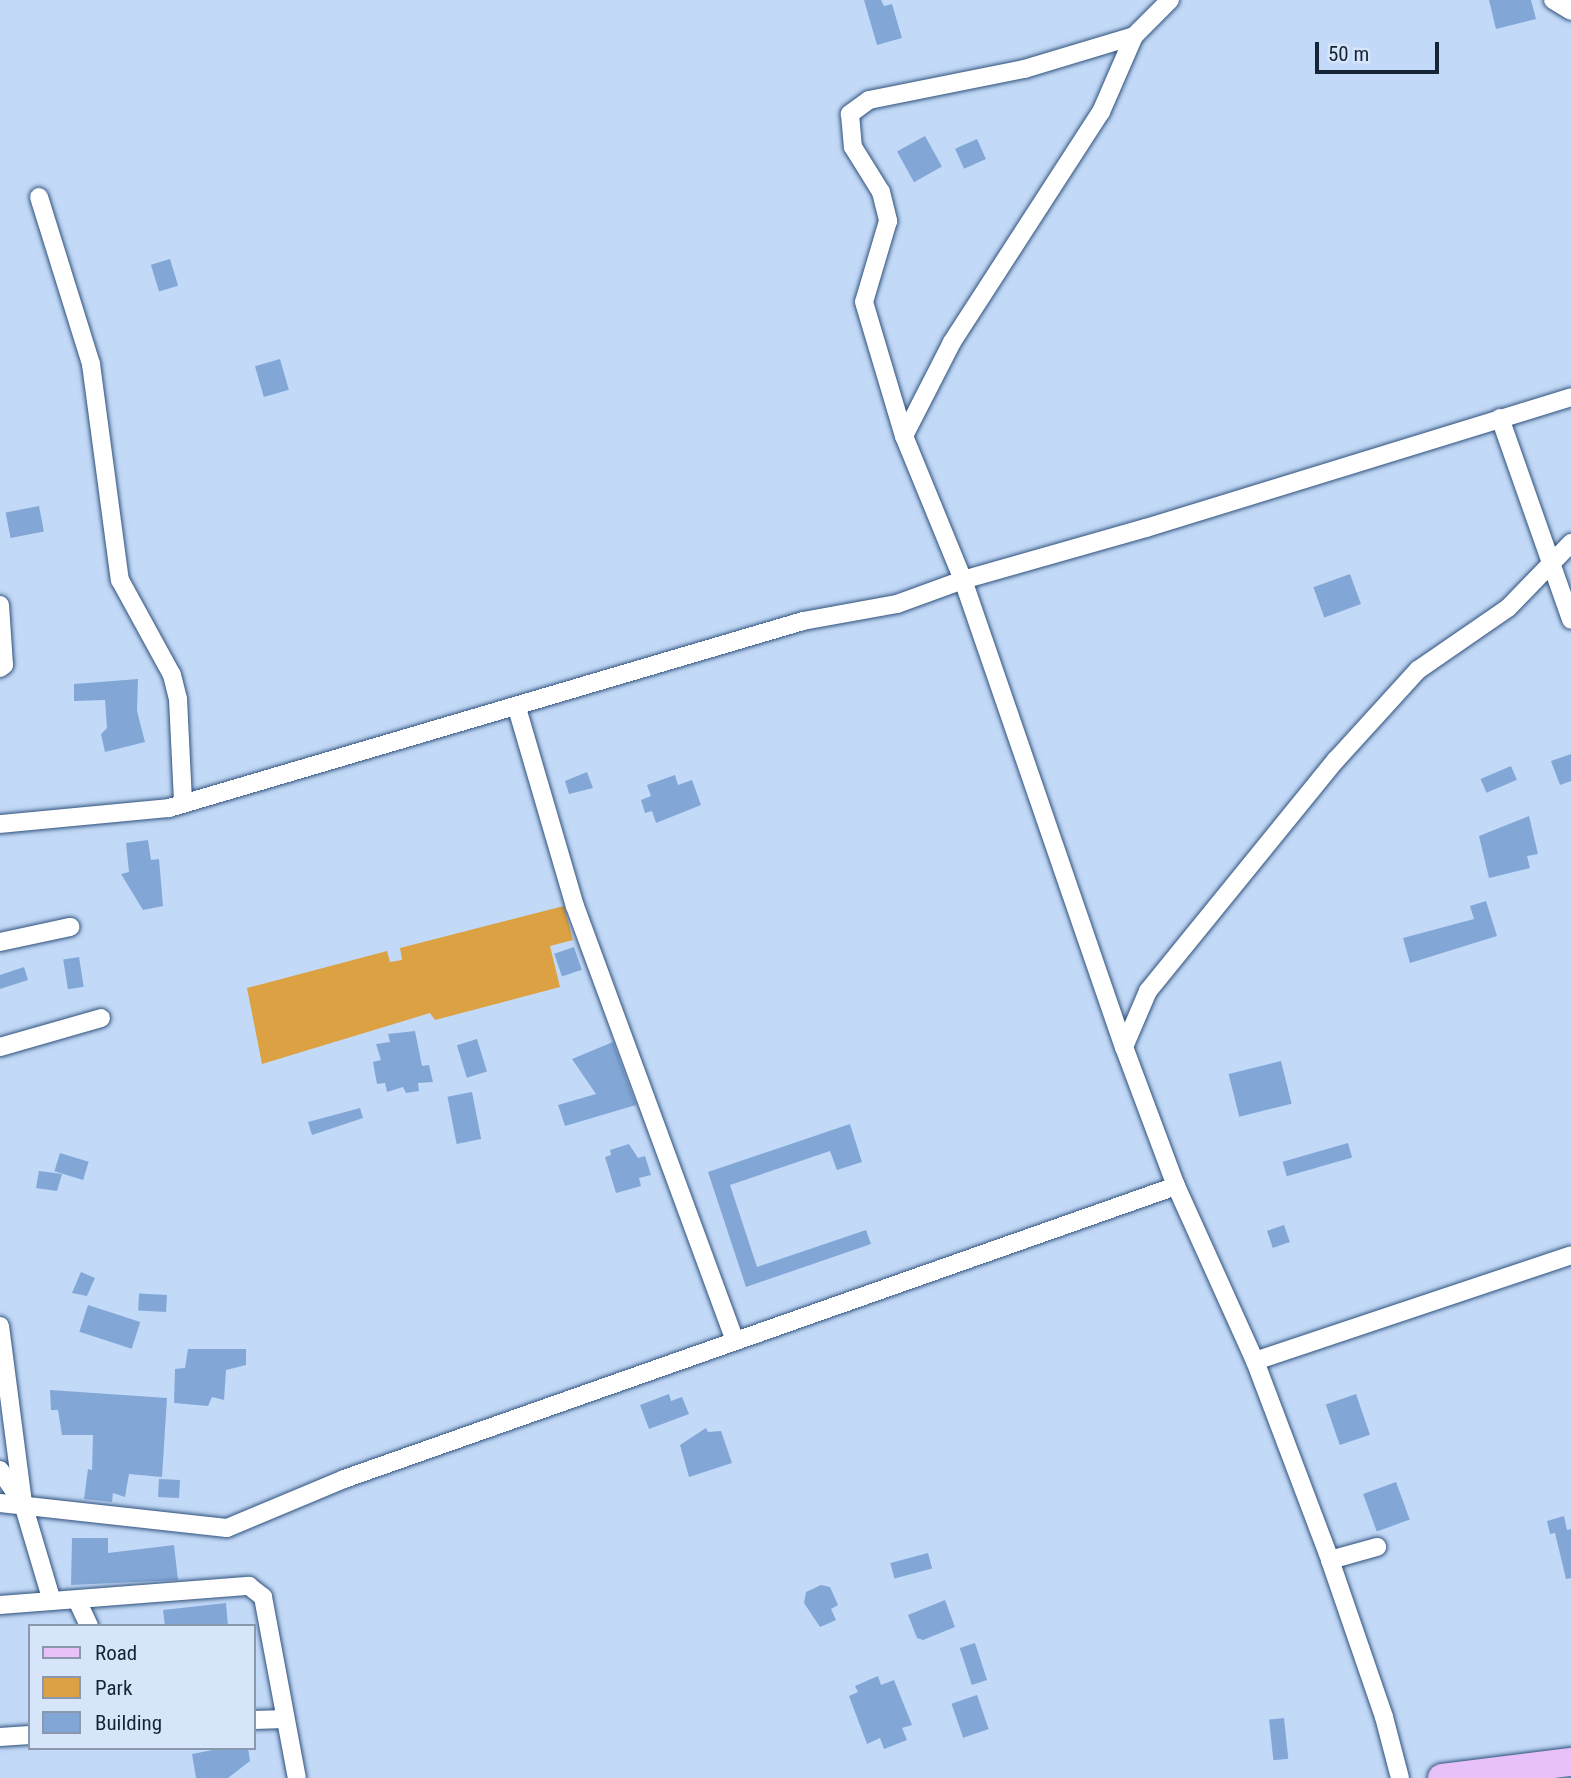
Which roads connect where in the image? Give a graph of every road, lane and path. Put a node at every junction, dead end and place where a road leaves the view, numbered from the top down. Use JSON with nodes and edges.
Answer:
{"nodes":[{"id":1,"x":1170,"y":0,"type":"edge"},
{"id":2,"x":1553,"y":0,"type":"edge"},
{"id":3,"x":1571,"y":11,"type":"edge"},
{"id":4,"x":1134,"y":36,"type":"junction"},
{"id":5,"x":39,"y":197,"type":"dead end"},
{"id":6,"x":1571,"y":397,"type":"edge"},
{"id":7,"x":1500,"y":418,"type":"junction"},
{"id":8,"x":904,"y":436,"type":"junction"},
{"id":9,"x":1571,"y":543,"type":"edge"},
{"id":10,"x":1552,"y":563,"type":"junction"},
{"id":11,"x":962,"y":580,"type":"junction"},
{"id":12,"x":0,"y":605,"type":"edge"},
{"id":13,"x":1571,"y":620,"type":"edge"},
{"id":14,"x":0,"y":668,"type":"edge"},
{"id":15,"x":517,"y":708,"type":"junction"},
{"id":16,"x":183,"y":801,"type":"junction"},
{"id":17,"x":0,"y":824,"type":"edge"},
{"id":18,"x":70,"y":928,"type":"dead end"},
{"id":19,"x":0,"y":942,"type":"edge"},
{"id":20,"x":102,"y":1017,"type":"dead end"},
{"id":21,"x":0,"y":1047,"type":"edge"},
{"id":22,"x":1124,"y":1047,"type":"junction"},
{"id":23,"x":1175,"y":1186,"type":"junction"},
{"id":24,"x":1571,"y":1255,"type":"edge"},
{"id":25,"x":0,"y":1326,"type":"edge"},
{"id":26,"x":734,"y":1339,"type":"junction"},
{"id":27,"x":1255,"y":1361,"type":"junction"},
{"id":28,"x":0,"y":1470,"type":"edge"},
{"id":29,"x":0,"y":1503,"type":"edge"},
{"id":30,"x":23,"y":1504,"type":"junction"},
{"id":31,"x":1377,"y":1547,"type":"dead end"},
{"id":32,"x":1330,"y":1560,"type":"junction"},
{"id":33,"x":78,"y":1600,"type":"junction"},
{"id":34,"x":52,"y":1601,"type":"junction"},
{"id":35,"x":0,"y":1605,"type":"edge"},
{"id":36,"x":88,"y":1624,"type":"edge"},
{"id":37,"x":285,"y":1719,"type":"junction"},
{"id":38,"x":256,"y":1720,"type":"edge"},
{"id":39,"x":28,"y":1734,"type":"edge"},
{"id":40,"x":0,"y":1737,"type":"edge"},
{"id":41,"x":1571,"y":1762,"type":"edge"},
{"id":42,"x":297,"y":1778,"type":"edge"},
{"id":43,"x":1400,"y":1778,"type":"edge"},
{"id":44,"x":1442,"y":1778,"type":"edge"}],
"edges":[{"from":1,"to":4,"type":"street"},
{"from":2,"to":3,"type":"street"},
{"from":4,"to":8,"type":"street"},
{"from":4,"to":8,"type":"street"},
{"from":5,"to":16,"type":"street"},
{"from":6,"to":7,"type":"street"},
{"from":7,"to":10,"type":"street"},
{"from":7,"to":11,"type":"street"},
{"from":8,"to":11,"type":"street"},
{"from":9,"to":10,"type":"street"},
{"from":10,"to":13,"type":"street"},
{"from":10,"to":22,"type":"street"},
{"from":11,"to":15,"type":"street"},
{"from":11,"to":22,"type":"street"},
{"from":12,"to":14,"type":"street"},
{"from":15,"to":16,"type":"street"},
{"from":15,"to":26,"type":"street"},
{"from":16,"to":17,"type":"street"},
{"from":18,"to":19,"type":"street"},
{"from":20,"to":21,"type":"street"},
{"from":22,"to":23,"type":"street"},
{"from":23,"to":26,"type":"street"},
{"from":23,"to":27,"type":"street"},
{"from":24,"to":27,"type":"street"},
{"from":25,"to":30,"type":"street"},
{"from":26,"to":30,"type":"street"},
{"from":27,"to":32,"type":"street"},
{"from":28,"to":30,"type":"street"},
{"from":29,"to":30,"type":"street"},
{"from":30,"to":34,"type":"street"},
{"from":31,"to":32,"type":"street"},
{"from":32,"to":43,"type":"street"},
{"from":33,"to":34,"type":"street"},
{"from":33,"to":36,"type":"street"},
{"from":33,"to":37,"type":"street"},
{"from":34,"to":35,"type":"street"},
{"from":37,"to":38,"type":"street"},
{"from":37,"to":42,"type":"street"},
{"from":39,"to":40,"type":"street"},
{"from":41,"to":44,"type":"main road"}]}
